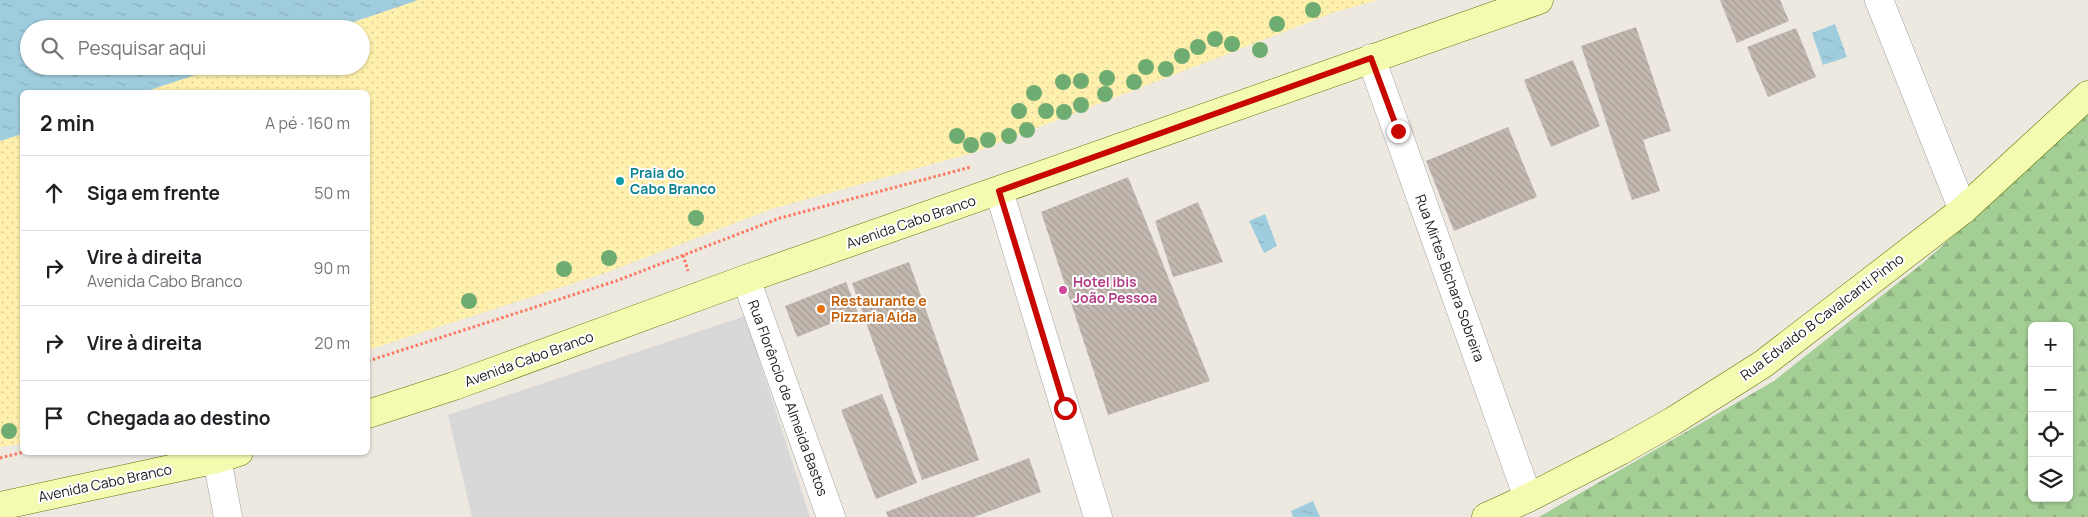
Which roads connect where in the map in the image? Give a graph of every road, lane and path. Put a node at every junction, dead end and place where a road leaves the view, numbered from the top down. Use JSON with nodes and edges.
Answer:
{"nodes":[{"id":1,"x":1539,"y":0,"type":"edge"},
{"id":2,"x":1880,"y":0,"type":"edge"},
{"id":3,"x":1371,"y":58,"type":"junction"},
{"id":4,"x":2088,"y":95,"type":"edge"},
{"id":5,"x":974,"y":166,"type":"dead end"},
{"id":6,"x":999,"y":191,"type":"junction"},
{"id":7,"x":1963,"y":210,"type":"junction"},
{"id":8,"x":746,"y":280,"type":"junction"},
{"id":9,"x":370,"y":360,"type":"edge"},
{"id":10,"x":370,"y":413,"type":"edge"},
{"id":11,"x":20,"y":453,"type":"edge"},
{"id":12,"x":228,"y":456,"type":"edge"},
{"id":13,"x":0,"y":458,"type":"edge"},
{"id":14,"x":1528,"y":498,"type":"junction"},
{"id":15,"x":0,"y":506,"type":"edge"},
{"id":16,"x":228,"y":517,"type":"edge"},
{"id":17,"x":831,"y":517,"type":"edge"},
{"id":18,"x":1098,"y":517,"type":"edge"},
{"id":19,"x":1486,"y":517,"type":"edge"}],
"edges":[{"from":1,"to":3,"type":"main road","name":"Avenida Cabo Branco"},
{"from":2,"to":7,"type":"street"},
{"from":3,"to":6,"type":"main road","name":"Avenida Cabo Branco"},
{"from":3,"to":14,"type":"street","name":"Rua Mirtes Bichara Sobreira"},
{"from":4,"to":7,"type":"main road","name":"Rua Edvaldo B Cavalcanti Pinho"},
{"from":5,"to":9,"type":"path"},
{"from":6,"to":8,"type":"main road","name":"Avenida Cabo Branco"},
{"from":6,"to":18,"type":"street"},
{"from":7,"to":14,"type":"main road","name":"Rua Edvaldo B Cavalcanti Pinho"},
{"from":8,"to":10,"type":"main road","name":"Avenida Cabo Branco"},
{"from":8,"to":17,"type":"street","name":"Rua Florêncio de Almeida Bastos"},
{"from":11,"to":13,"type":"path"},
{"from":12,"to":15,"type":"main road","name":"Avenida Cabo Branco"},
{"from":12,"to":16,"type":"street"},
{"from":14,"to":19,"type":"main road","name":"Rua Edvaldo B Cavalcanti Pinho"}]}
